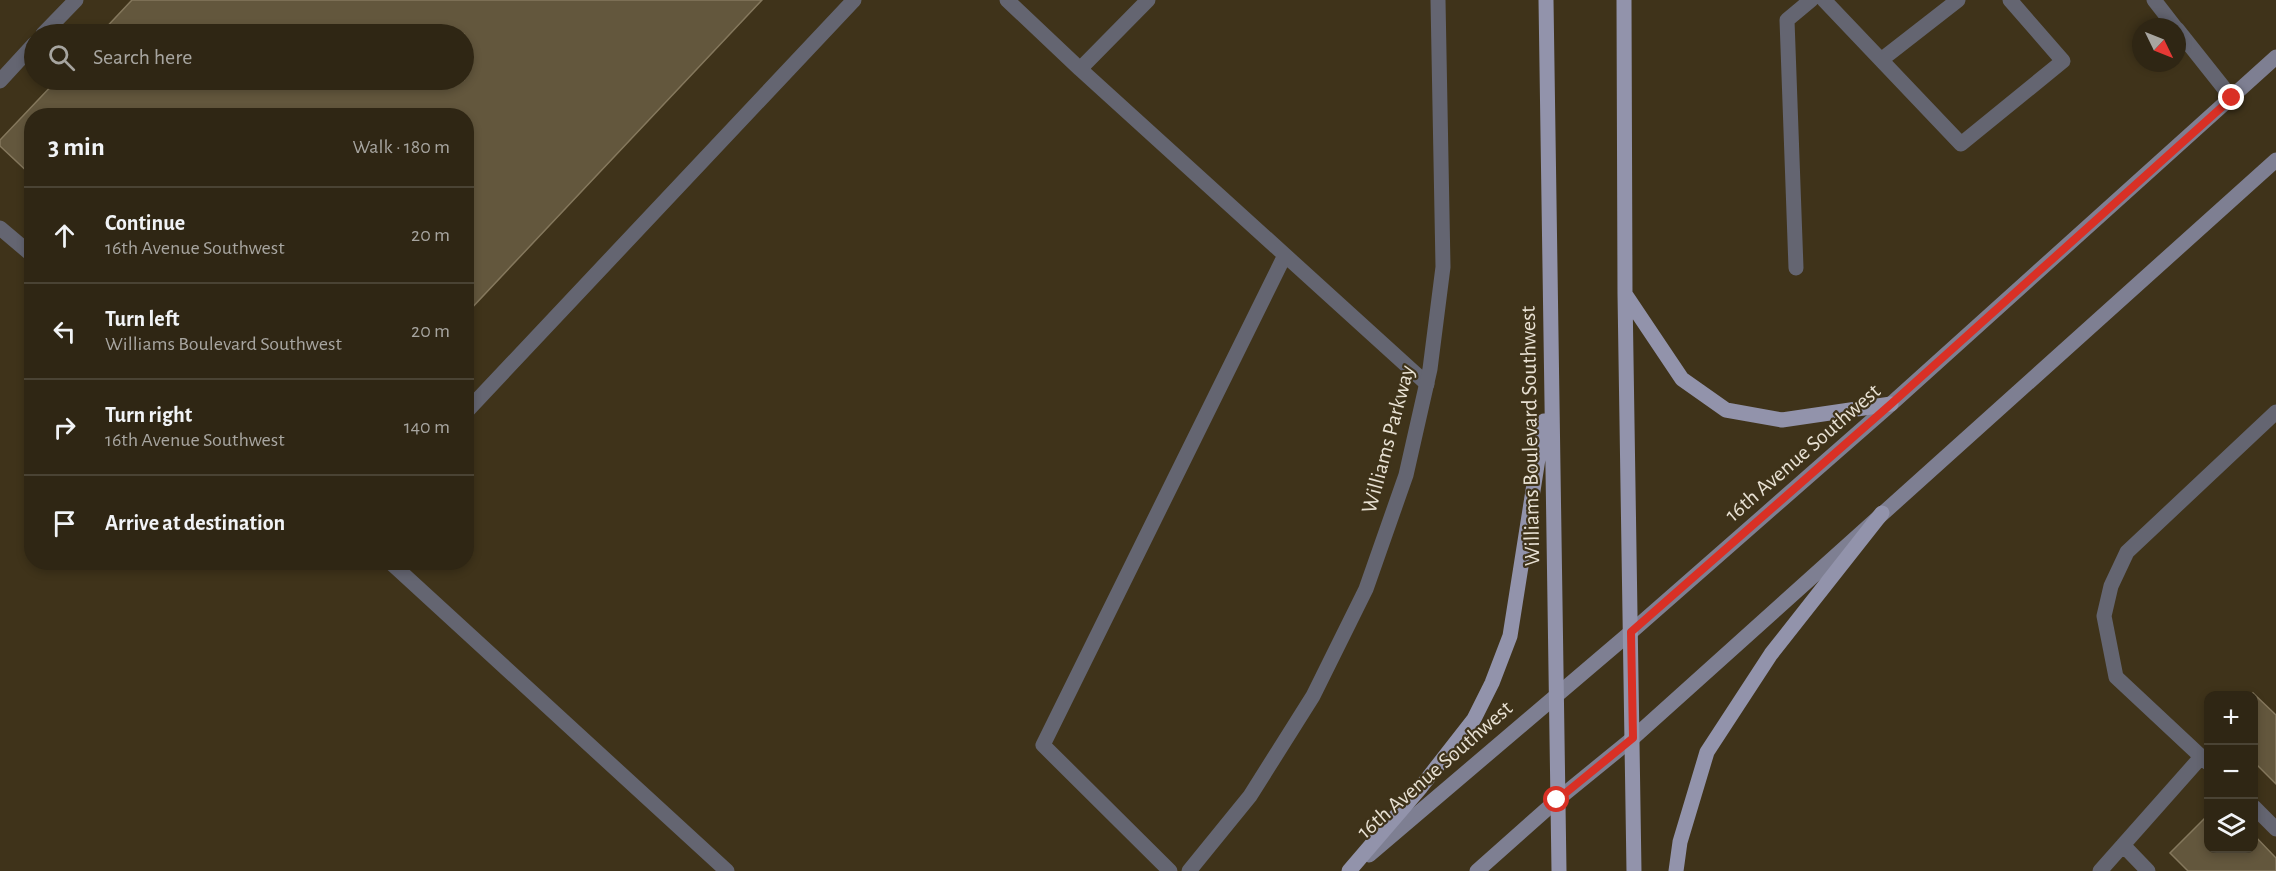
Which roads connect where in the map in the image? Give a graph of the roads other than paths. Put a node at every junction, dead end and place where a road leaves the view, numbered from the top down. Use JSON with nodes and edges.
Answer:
{"nodes":[{"id":1,"x":76,"y":0,"type":"edge"},
{"id":2,"x":854,"y":0,"type":"edge"},
{"id":3,"x":1007,"y":0,"type":"edge"},
{"id":4,"x":1148,"y":0,"type":"edge"},
{"id":5,"x":1438,"y":0,"type":"edge"},
{"id":6,"x":1546,"y":0,"type":"edge"},
{"id":7,"x":1624,"y":0,"type":"edge"},
{"id":8,"x":1811,"y":0,"type":"edge"},
{"id":9,"x":1824,"y":0,"type":"edge"},
{"id":10,"x":1958,"y":0,"type":"edge"},
{"id":11,"x":2010,"y":0,"type":"edge"},
{"id":12,"x":2154,"y":0,"type":"edge"},
{"id":13,"x":2168,"y":18,"type":"edge"},
{"id":14,"x":53,"y":24,"type":"edge"},
{"id":15,"x":2186,"y":40,"type":"edge"},
{"id":16,"x":24,"y":55,"type":"edge"},
{"id":17,"x":2276,"y":57,"type":"edge"},
{"id":18,"x":1881,"y":60,"type":"junction"},
{"id":19,"x":1080,"y":69,"type":"junction"},
{"id":20,"x":0,"y":81,"type":"edge"},
{"id":21,"x":2232,"y":98,"type":"junction"},
{"id":22,"x":2276,"y":160,"type":"edge"},
{"id":23,"x":0,"y":228,"type":"edge"},
{"id":24,"x":24,"y":248,"type":"edge"},
{"id":25,"x":1285,"y":255,"type":"junction"},
{"id":26,"x":1796,"y":268,"type":"dead end"},
{"id":27,"x":1625,"y":294,"type":"junction"},
{"id":28,"x":1551,"y":376,"type":"junction"},
{"id":29,"x":1427,"y":384,"type":"junction"},
{"id":30,"x":474,"y":404,"type":"edge"},
{"id":31,"x":1891,"y":404,"type":"junction"},
{"id":32,"x":2276,"y":412,"type":"edge"},
{"id":33,"x":1882,"y":513,"type":"junction"},
{"id":34,"x":399,"y":570,"type":"edge"},
{"id":35,"x":1631,"y":632,"type":"junction"},
{"id":36,"x":1555,"y":695,"type":"junction"},
{"id":37,"x":1633,"y":738,"type":"junction"},
{"id":38,"x":2204,"y":759,"type":"edge"},
{"id":39,"x":2204,"y":761,"type":"edge"},
{"id":40,"x":1557,"y":800,"type":"junction"},
{"id":41,"x":2258,"y":812,"type":"edge"},
{"id":42,"x":2276,"y":829,"type":"edge"},
{"id":43,"x":2123,"y":845,"type":"junction"},
{"id":44,"x":727,"y":871,"type":"edge"},
{"id":45,"x":1170,"y":871,"type":"edge"},
{"id":46,"x":1189,"y":871,"type":"edge"},
{"id":47,"x":1350,"y":871,"type":"edge"},
{"id":48,"x":1477,"y":871,"type":"edge"},
{"id":49,"x":1559,"y":871,"type":"edge"},
{"id":50,"x":1634,"y":871,"type":"edge"},
{"id":51,"x":1676,"y":871,"type":"edge"},
{"id":52,"x":2100,"y":871,"type":"edge"},
{"id":53,"x":2148,"y":871,"type":"edge"}],
"edges":[{"from":1,"to":14,"type":"street"},
{"from":2,"to":30,"type":"street"},
{"from":3,"to":19,"type":"street"},
{"from":4,"to":19,"type":"street"},
{"from":5,"to":29,"type":"street","name":"Williams Parkway"},
{"from":6,"to":28,"type":"main road","name":"Williams Boulevard Southwest"},
{"from":7,"to":27,"type":"main road"},
{"from":8,"to":26,"type":"street"},
{"from":9,"to":18,"type":"street"},
{"from":10,"to":18,"type":"street"},
{"from":11,"to":18,"type":"street"},
{"from":12,"to":13,"type":"street"},
{"from":15,"to":21,"type":"street"},
{"from":16,"to":20,"type":"street"},
{"from":17,"to":21,"type":"main road","name":"16th Avenue Southwest"},
{"from":19,"to":25,"type":"street"},
{"from":21,"to":31,"type":"main road","name":"16th Avenue Southwest"},
{"from":22,"to":33,"type":"main road"},
{"from":23,"to":24,"type":"street"},
{"from":25,"to":29,"type":"street"},
{"from":25,"to":45,"type":"street"},
{"from":27,"to":31,"type":"main road"},
{"from":27,"to":35,"type":"main road"},
{"from":28,"to":36,"type":"main road","name":"Williams Boulevard Southwest"},
{"from":28,"to":47,"type":"main road"},
{"from":29,"to":46,"type":"street","name":"Williams Parkway"},
{"from":31,"to":35,"type":"main road","name":"16th Avenue Southwest"},
{"from":32,"to":38,"type":"street"},
{"from":33,"to":37,"type":"main road"},
{"from":33,"to":51,"type":"main road"},
{"from":34,"to":44,"type":"street"},
{"from":35,"to":36,"type":"main road","name":"16th Avenue Southwest"},
{"from":35,"to":37,"type":"main road"},
{"from":36,"to":40,"type":"main road","name":"Williams Boulevard Southwest"},
{"from":36,"to":47,"type":"main road","name":"16th Avenue Southwest"},
{"from":37,"to":40,"type":"main road"},
{"from":37,"to":50,"type":"main road"},
{"from":39,"to":43,"type":"street"},
{"from":40,"to":48,"type":"main road"},
{"from":40,"to":49,"type":"main road","name":"Williams Boulevard Southwest"},
{"from":41,"to":42,"type":"street"},
{"from":43,"to":52,"type":"street"},
{"from":43,"to":53,"type":"street"}]}
